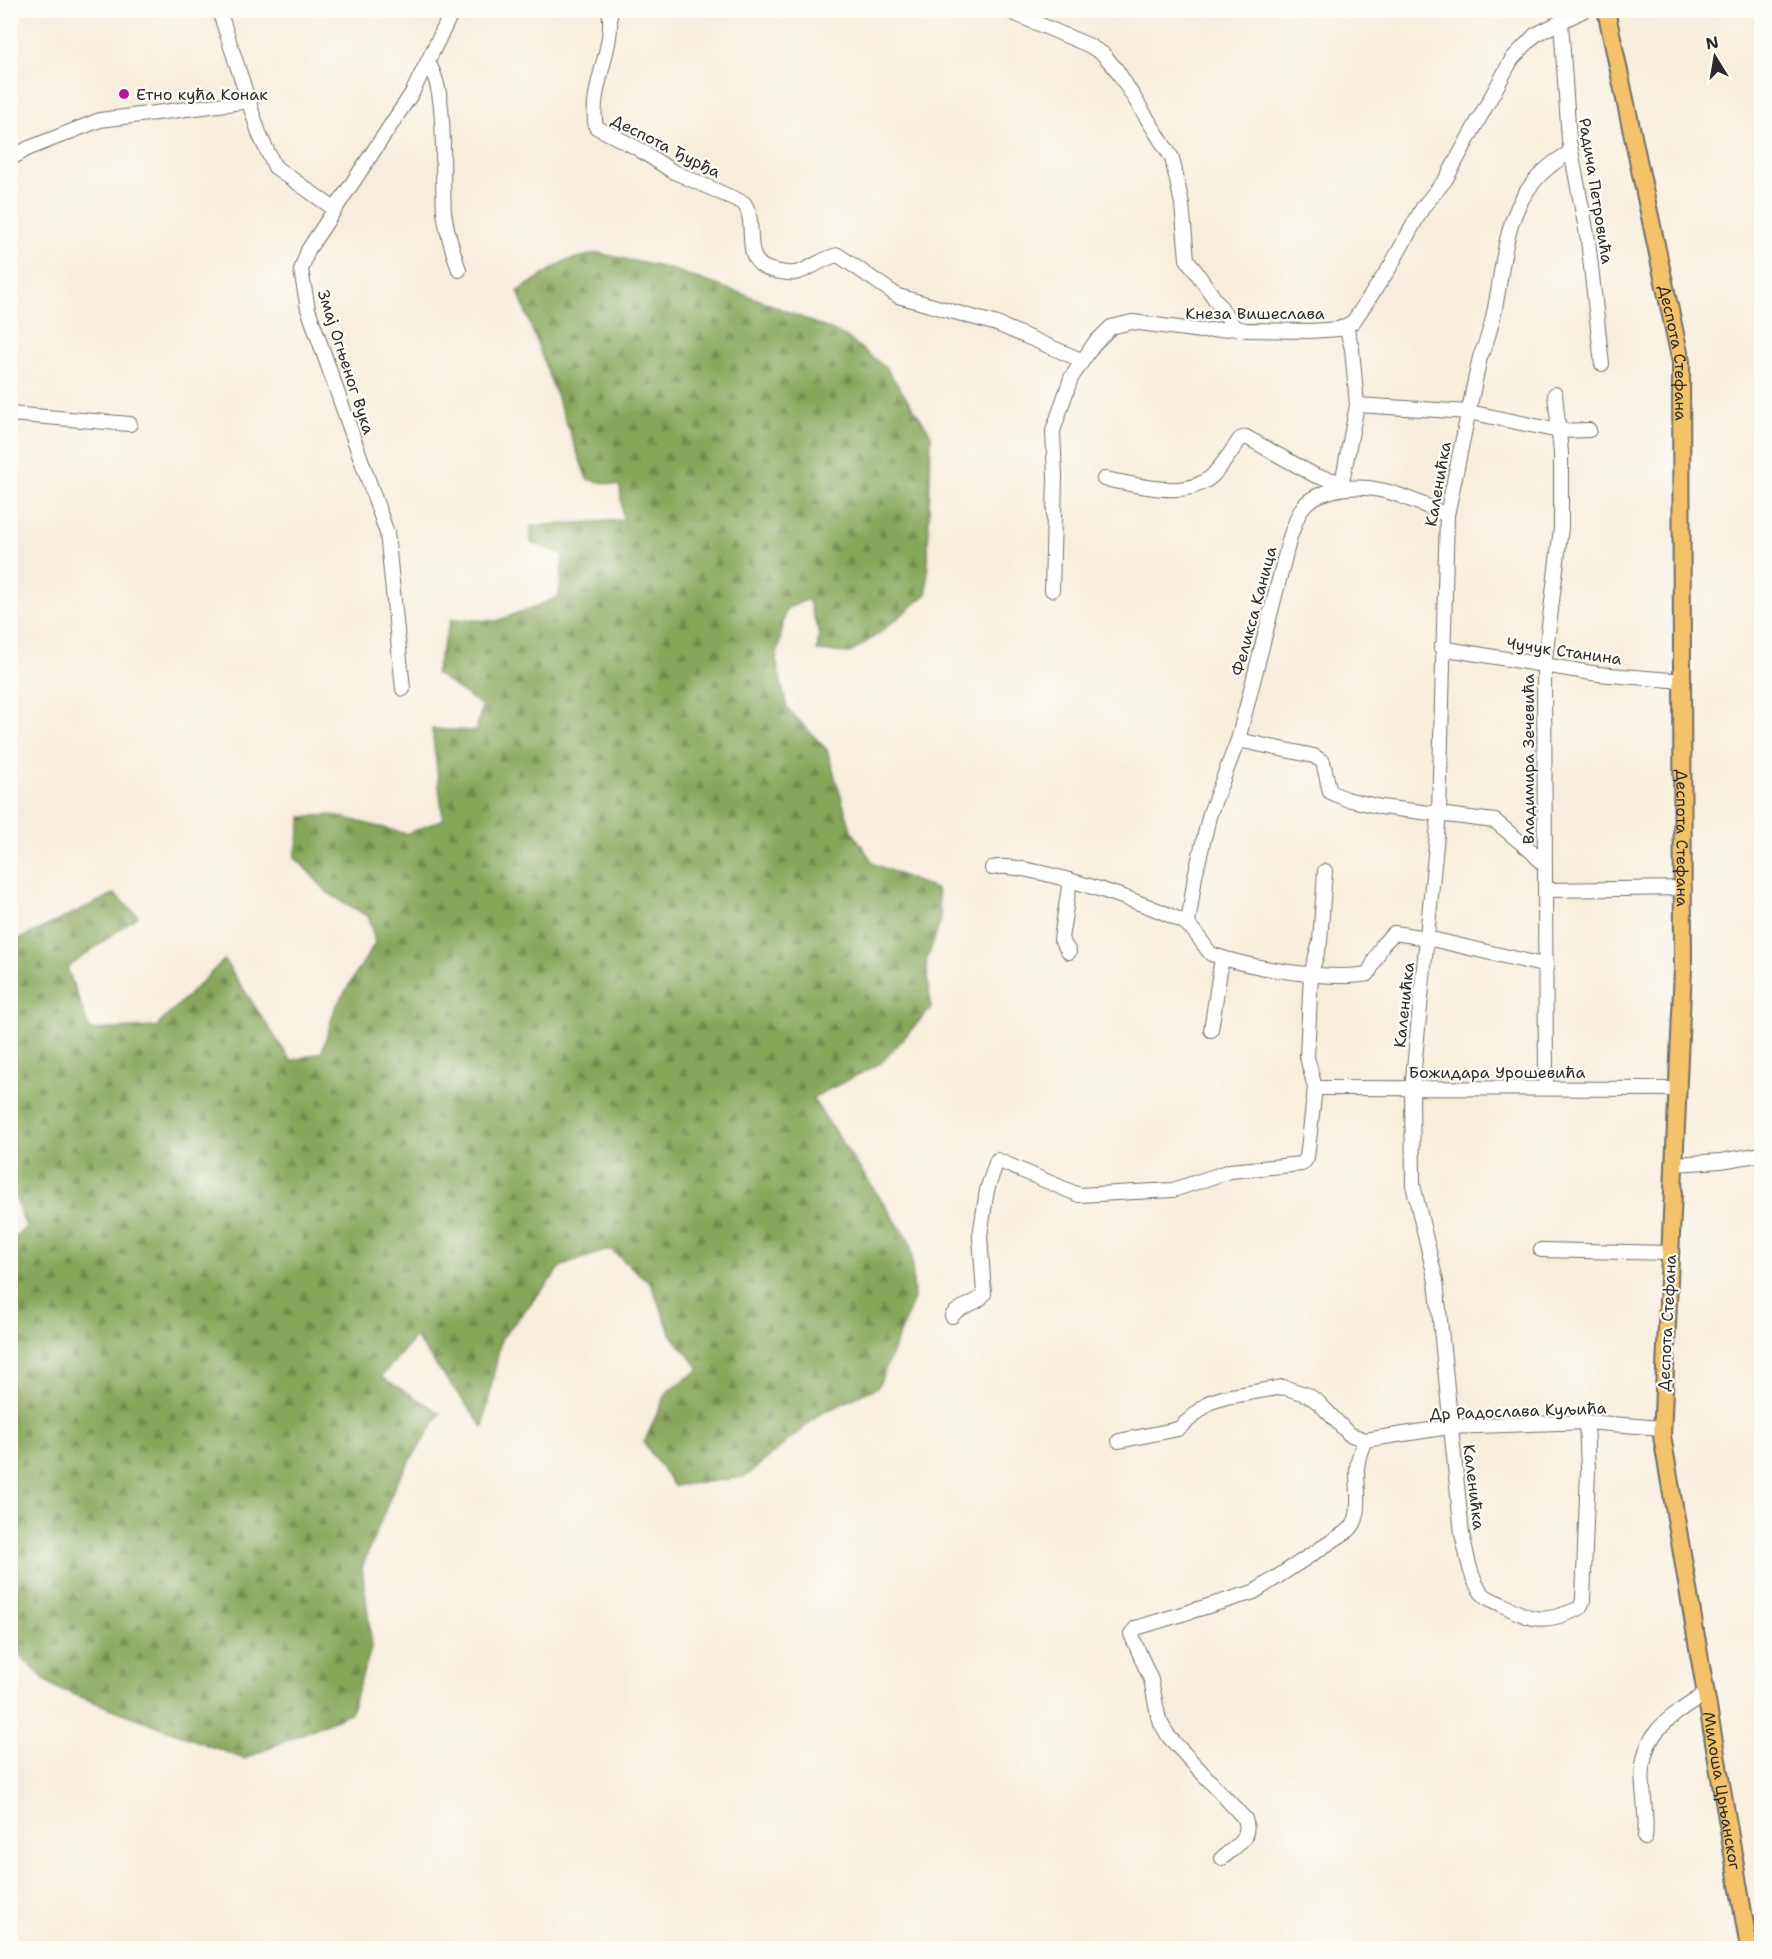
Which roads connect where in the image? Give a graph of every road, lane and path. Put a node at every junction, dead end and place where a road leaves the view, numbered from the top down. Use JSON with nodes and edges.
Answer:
{"nodes":[{"id":1,"x":219,"y":10,"type":"edge"},
{"id":2,"x":453,"y":10,"type":"edge"},
{"id":3,"x":609,"y":10,"type":"edge"},
{"id":4,"x":1006,"y":10,"type":"edge"},
{"id":5,"x":1584,"y":10,"type":"edge"},
{"id":6,"x":1606,"y":10,"type":"edge"},
{"id":7,"x":1561,"y":22,"type":"junction"},
{"id":8,"x":428,"y":63,"type":"junction"},
{"id":9,"x":250,"y":101,"type":"junction"},
{"id":10,"x":1571,"y":153,"type":"junction"},
{"id":11,"x":10,"y":159,"type":"edge"},
{"id":12,"x":333,"y":208,"type":"junction"},
{"id":13,"x":459,"y":270,"type":"dead end"},
{"id":14,"x":1346,"y":326,"type":"junction"},
{"id":15,"x":1235,"y":328,"type":"junction"},
{"id":16,"x":1081,"y":360,"type":"junction"},
{"id":17,"x":1602,"y":364,"type":"dead end"},
{"id":18,"x":1556,"y":394,"type":"dead end"},
{"id":19,"x":1357,"y":405,"type":"junction"},
{"id":20,"x":1469,"y":412,"type":"junction"},
{"id":21,"x":10,"y":414,"type":"edge"},
{"id":22,"x":130,"y":424,"type":"dead end"},
{"id":23,"x":1589,"y":430,"type":"dead end"},
{"id":24,"x":1559,"y":431,"type":"junction"},
{"id":25,"x":1104,"y":479,"type":"dead end"},
{"id":26,"x":1342,"y":485,"type":"junction"},
{"id":27,"x":1447,"y":515,"type":"junction"},
{"id":28,"x":1052,"y":590,"type":"dead end"},
{"id":29,"x":1441,"y":648,"type":"junction"},
{"id":30,"x":1544,"y":666,"type":"junction"},
{"id":31,"x":1683,"y":681,"type":"junction"},
{"id":32,"x":403,"y":689,"type":"dead end"},
{"id":33,"x":1238,"y":740,"type":"junction"},
{"id":34,"x":1439,"y":814,"type":"junction"},
{"id":35,"x":1544,"y":865,"type":"junction"},
{"id":36,"x":992,"y":868,"type":"dead end"},
{"id":37,"x":1326,"y":871,"type":"dead end"},
{"id":38,"x":1070,"y":880,"type":"junction"},
{"id":39,"x":1684,"y":888,"type":"junction"},
{"id":40,"x":1546,"y":891,"type":"junction"},
{"id":41,"x":1188,"y":924,"type":"junction"},
{"id":42,"x":1427,"y":938,"type":"junction"},
{"id":43,"x":1069,"y":952,"type":"dead end"},
{"id":44,"x":1222,"y":958,"type":"junction"},
{"id":45,"x":1547,"y":966,"type":"junction"},
{"id":46,"x":1311,"y":974,"type":"junction"},
{"id":47,"x":1211,"y":1030,"type":"dead end"},
{"id":48,"x":1315,"y":1088,"type":"junction"},
{"id":49,"x":1546,"y":1088,"type":"junction"},
{"id":50,"x":1412,"y":1089,"type":"junction"},
{"id":51,"x":1679,"y":1089,"type":"junction"},
{"id":52,"x":1761,"y":1154,"type":"edge"},
{"id":53,"x":1675,"y":1164,"type":"junction"},
{"id":54,"x":1541,"y":1250,"type":"dead end"},
{"id":55,"x":1670,"y":1253,"type":"junction"},
{"id":56,"x":952,"y":1316,"type":"dead end"},
{"id":57,"x":1586,"y":1422,"type":"junction"},
{"id":58,"x":1449,"y":1427,"type":"junction"},
{"id":59,"x":1662,"y":1428,"type":"junction"},
{"id":60,"x":1365,"y":1440,"type":"junction"},
{"id":61,"x":1119,"y":1441,"type":"dead end"},
{"id":62,"x":1701,"y":1668,"type":"joint"},
{"id":63,"x":1705,"y":1694,"type":"junction"},
{"id":64,"x":1645,"y":1838,"type":"dead end"},
{"id":65,"x":1222,"y":1858,"type":"dead end"},
{"id":66,"x":1749,"y":1948,"type":"edge"}],
"edges":[{"from":1,"to":9,"type":"street"},
{"from":2,"to":8,"type":"street","name":"Змај Огњеног Вука"},
{"from":3,"to":16,"type":"street","name":"Деспота Ђурђа"},
{"from":4,"to":15,"type":"street"},
{"from":5,"to":7,"type":"street","name":"Кнеза Вишеслава"},
{"from":6,"to":31,"type":"main road","name":"Деспота Стефана"},
{"from":7,"to":10,"type":"street","name":"Радича Петровића"},
{"from":7,"to":14,"type":"street","name":"Кнеза Вишеслава"},
{"from":8,"to":12,"type":"street","name":"Змај Огњеног Вука"},
{"from":8,"to":13,"type":"street"},
{"from":9,"to":11,"type":"street"},
{"from":9,"to":12,"type":"street"},
{"from":10,"to":17,"type":"street","name":"Радича Петровића"},
{"from":10,"to":20,"type":"street","name":"Каленићка"},
{"from":12,"to":32,"type":"street","name":"Змај Огњеног Вука"},
{"from":14,"to":15,"type":"street","name":"Кнеза Вишеслава"},
{"from":14,"to":19,"type":"street"},
{"from":15,"to":16,"type":"street","name":"Кнеза Вишеслава"},
{"from":16,"to":28,"type":"street","name":"Кнеза Вишеслава"},
{"from":18,"to":24,"type":"street","name":"Владимира Зечевића"},
{"from":19,"to":20,"type":"street"},
{"from":19,"to":26,"type":"street"},
{"from":20,"to":24,"type":"street"},
{"from":20,"to":27,"type":"street","name":"Каленићка"},
{"from":21,"to":22,"type":"street"},
{"from":23,"to":24,"type":"street"},
{"from":24,"to":30,"type":"street","name":"Владимира Зечевића"},
{"from":25,"to":26,"type":"street"},
{"from":26,"to":27,"type":"street"},
{"from":26,"to":33,"type":"street","name":"Феликса Каница"},
{"from":27,"to":29,"type":"street","name":"Каленићка"},
{"from":29,"to":30,"type":"street","name":"Чучук Станина"},
{"from":29,"to":34,"type":"street","name":"Каленићка"},
{"from":30,"to":31,"type":"street","name":"Чучук Станина"},
{"from":30,"to":35,"type":"street","name":"Владимира Зечевића"},
{"from":31,"to":39,"type":"main road","name":"Деспота Стефана"},
{"from":33,"to":34,"type":"street"},
{"from":33,"to":41,"type":"street","name":"Феликса Каница"},
{"from":34,"to":35,"type":"street"},
{"from":34,"to":42,"type":"street","name":"Каленићка"},
{"from":35,"to":40,"type":"street","name":"Владимира Зечевића"},
{"from":36,"to":38,"type":"street"},
{"from":37,"to":46,"type":"street"},
{"from":38,"to":41,"type":"street"},
{"from":38,"to":43,"type":"street"},
{"from":39,"to":40,"type":"street"},
{"from":39,"to":51,"type":"main road","name":"Деспота Стефана"},
{"from":40,"to":45,"type":"street","name":"Владимира Зечевића"},
{"from":41,"to":44,"type":"street"},
{"from":42,"to":45,"type":"street"},
{"from":42,"to":46,"type":"street"},
{"from":42,"to":50,"type":"street","name":"Каленићка"},
{"from":44,"to":46,"type":"street"},
{"from":44,"to":47,"type":"street"},
{"from":45,"to":49,"type":"street","name":"Владимира Зечевића"},
{"from":46,"to":48,"type":"street"},
{"from":48,"to":50,"type":"street","name":"Божидара Урошевића"},
{"from":48,"to":56,"type":"street"},
{"from":49,"to":50,"type":"street","name":"Божидара Урошевића"},
{"from":49,"to":51,"type":"street","name":"Божидара Урошевића"},
{"from":50,"to":58,"type":"street","name":"Каленићка"},
{"from":51,"to":53,"type":"main road","name":"Деспота Стефана"},
{"from":52,"to":53,"type":"street"},
{"from":53,"to":55,"type":"main road","name":"Деспота Стефана"},
{"from":54,"to":55,"type":"street"},
{"from":55,"to":59,"type":"main road","name":"Деспота Стефана"},
{"from":57,"to":58,"type":"street","name":"Др Радослава Куљића"},
{"from":57,"to":58,"type":"street","name":"Каленићка"},
{"from":57,"to":59,"type":"street","name":"Др Радослава Куљића"},
{"from":58,"to":60,"type":"street","name":"Др Радослава Куљића"},
{"from":59,"to":62,"type":"main road","name":"Деспота Стефана"},
{"from":60,"to":61,"type":"street"},
{"from":60,"to":65,"type":"street"},
{"from":62,"to":63,"type":"main road","name":"Милоша Црњанског"},
{"from":63,"to":64,"type":"street"},
{"from":63,"to":66,"type":"main road","name":"Милоша Црњанског"}]}
